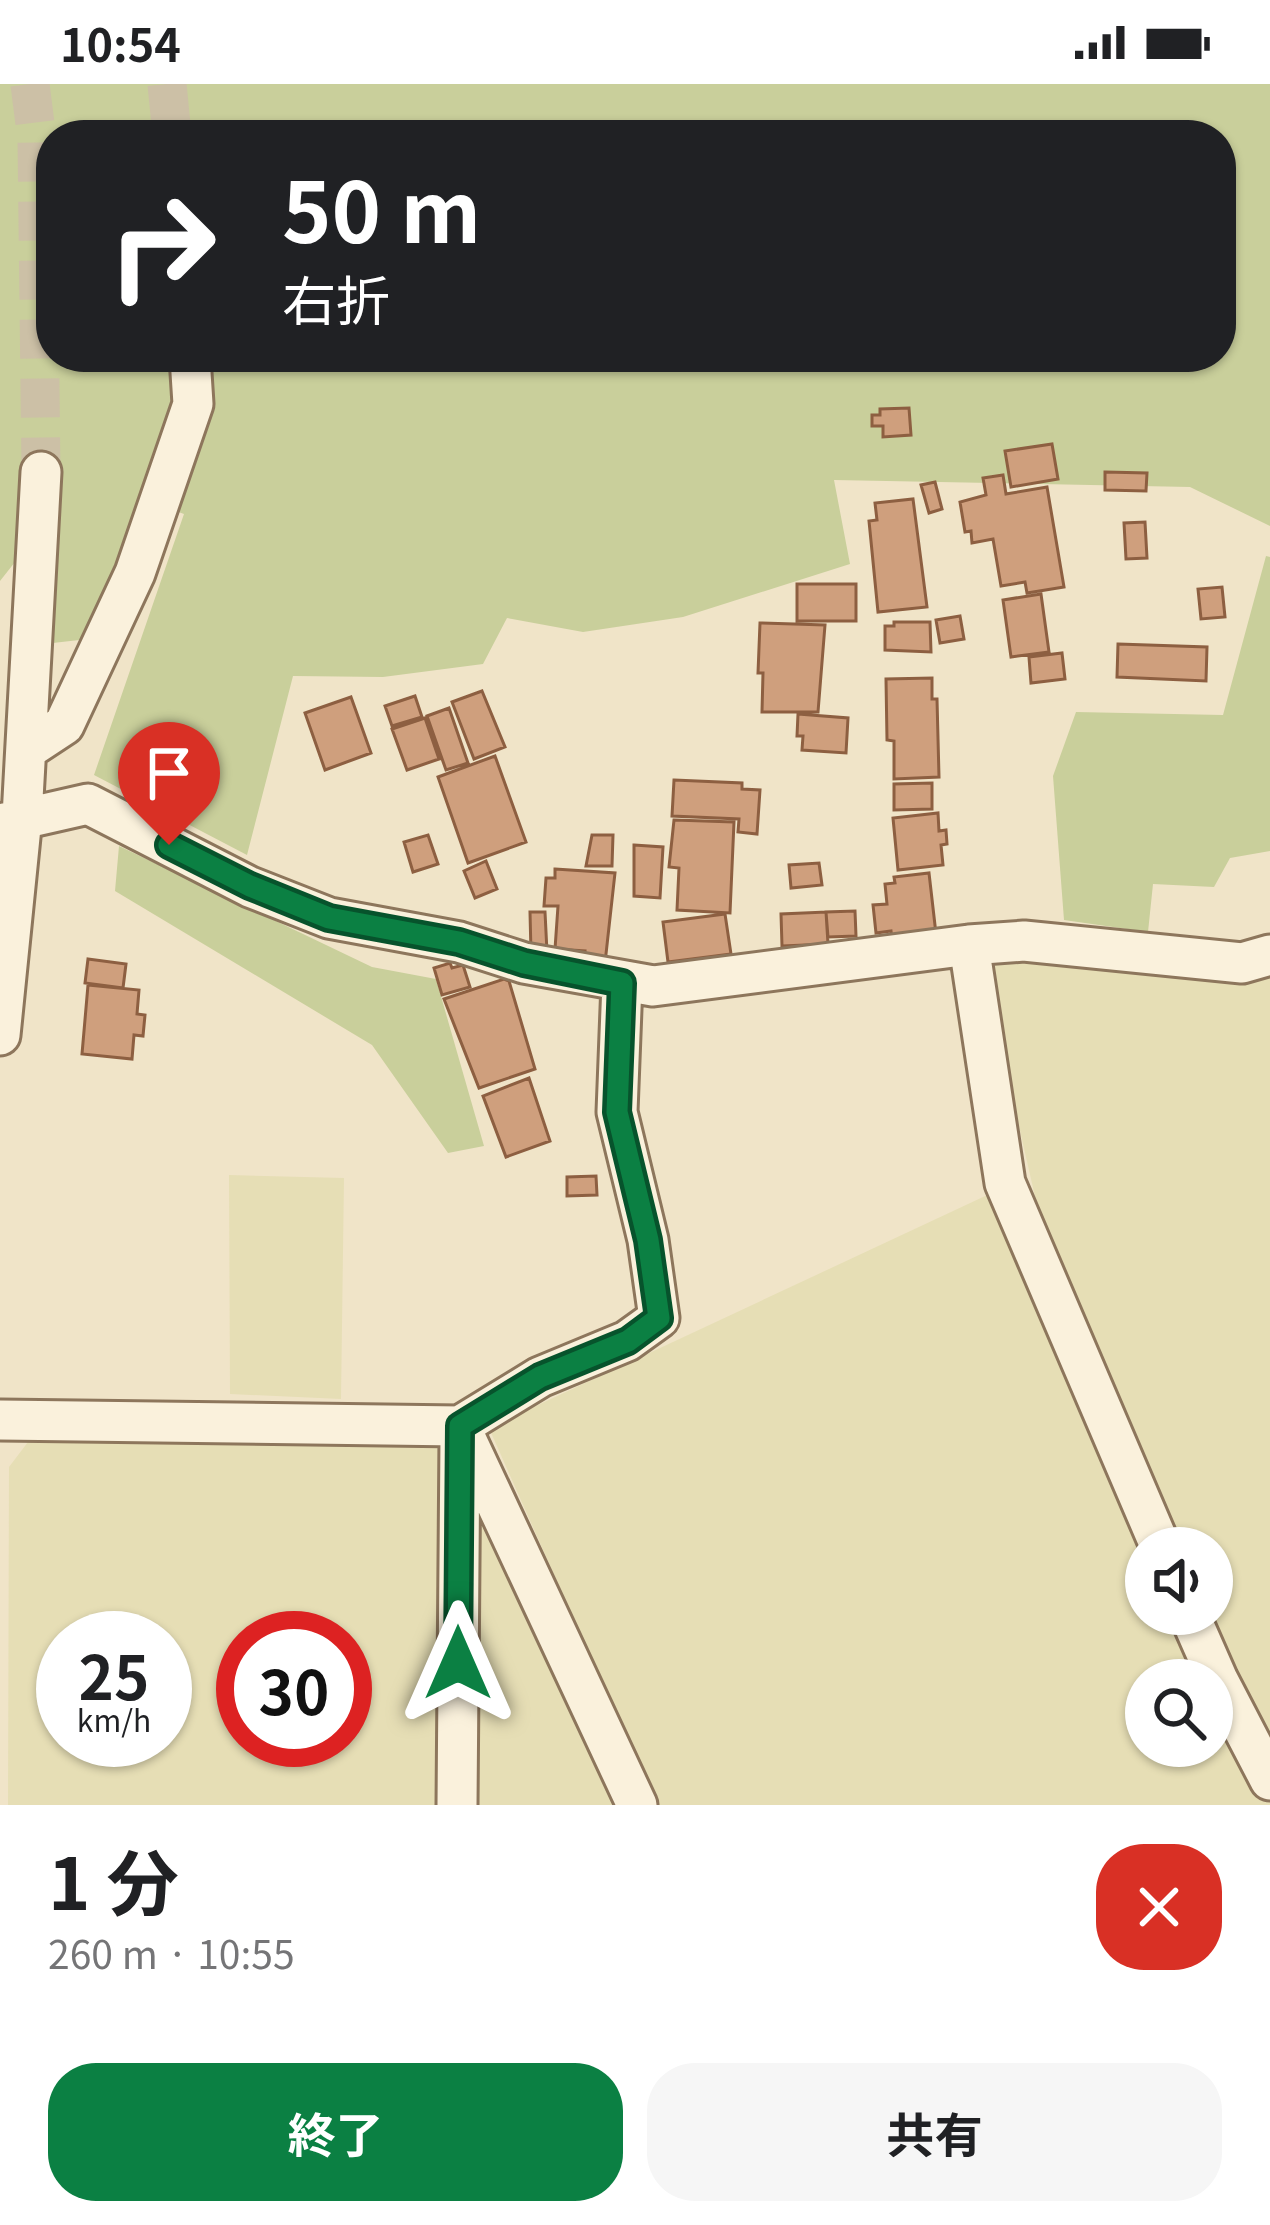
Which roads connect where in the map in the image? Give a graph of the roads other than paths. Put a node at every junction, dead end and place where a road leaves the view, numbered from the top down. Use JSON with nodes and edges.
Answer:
{"nodes":[{"id":1,"x":191,"y":372,"type":"edge"},
{"id":2,"x":40,"y":472,"type":"tunnel mouth"},
{"id":3,"x":26,"y":750,"type":"junction"},
{"id":4,"x":11,"y":821,"type":"edge"},
{"id":5,"x":968,"y":945,"type":"junction"},
{"id":6,"x":1270,"y":955,"type":"edge"},
{"id":7,"x":622,"y":983,"type":"junction"},
{"id":8,"x":0,"y":1035,"type":"edge"},
{"id":9,"x":0,"y":1420,"type":"edge"},
{"id":10,"x":460,"y":1426,"type":"junction"},
{"id":11,"x":1152,"y":1527,"type":"edge"},
{"id":12,"x":1198,"y":1635,"type":"edge"},
{"id":13,"x":1270,"y":1780,"type":"edge"},
{"id":14,"x":457,"y":1805,"type":"edge"},
{"id":15,"x":637,"y":1805,"type":"edge"}],
"edges":[{"from":1,"to":3,"type":"street"},
{"from":2,"to":3,"type":"street"},
{"from":3,"to":4,"type":"street"},
{"from":4,"to":7,"type":"street"},
{"from":4,"to":8,"type":"street"},
{"from":5,"to":6,"type":"street"},
{"from":5,"to":7,"type":"street"},
{"from":5,"to":11,"type":"street"},
{"from":7,"to":10,"type":"street"},
{"from":9,"to":10,"type":"street"},
{"from":10,"to":14,"type":"street"},
{"from":10,"to":15,"type":"street"},
{"from":12,"to":13,"type":"street"}]}
